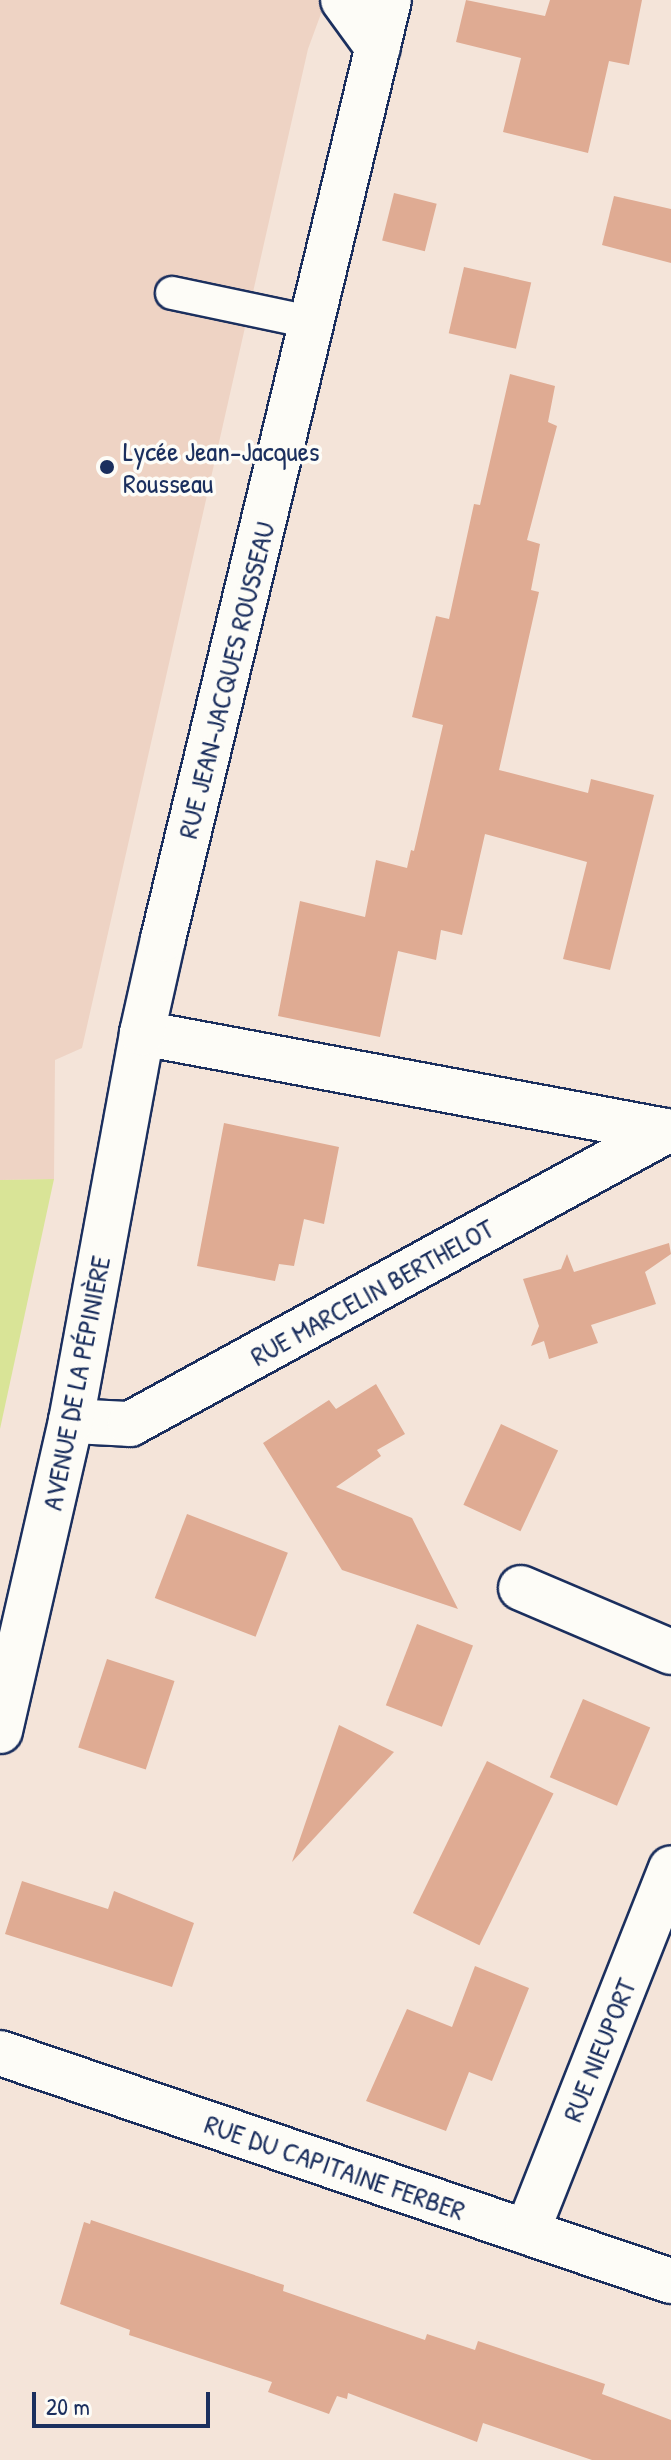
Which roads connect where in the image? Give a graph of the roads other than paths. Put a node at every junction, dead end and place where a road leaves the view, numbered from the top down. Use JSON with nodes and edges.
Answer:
{"nodes":[{"id":1,"x":343,"y":0,"type":"edge"},
{"id":2,"x":389,"y":0,"type":"edge"},
{"id":3,"x":378,"y":48,"type":"junction"},
{"id":4,"x":172,"y":293,"type":"dead end"},
{"id":5,"x":314,"y":323,"type":"junction"},
{"id":6,"x":142,"y":1033,"type":"junction"},
{"id":7,"x":668,"y":1132,"type":"edge"},
{"id":8,"x":71,"y":1421,"type":"junction"},
{"id":9,"x":521,"y":1588,"type":"dead end"},
{"id":10,"x":671,"y":1652,"type":"edge"},
{"id":11,"x":0,"y":1731,"type":"edge"},
{"id":12,"x":671,"y":1869,"type":"edge"},
{"id":13,"x":0,"y":2053,"type":"edge"},
{"id":14,"x":527,"y":2232,"type":"junction"},
{"id":15,"x":671,"y":2281,"type":"edge"}],
"edges":[{"from":1,"to":3,"type":"street"},
{"from":2,"to":3,"type":"street","name":"RUE JEAN-JACQUES ROUSSEAU"},
{"from":3,"to":5,"type":"street","name":"RUE JEAN-JACQUES ROUSSEAU"},
{"from":4,"to":5,"type":"lane"},
{"from":5,"to":6,"type":"street","name":"RUE JEAN-JACQUES ROUSSEAU"},
{"from":6,"to":7,"type":"street","name":"RUE MARCELIN BERTHELOT"},
{"from":6,"to":8,"type":"street","name":"AVENUE DE LA PÉPINIÈRE"},
{"from":7,"to":8,"type":"street","name":"RUE MARCELIN BERTHELOT"},
{"from":8,"to":11,"type":"street","name":"AVENUE DE LA PÉPINIÈRE"},
{"from":9,"to":10,"type":"street"},
{"from":12,"to":14,"type":"street","name":"RUE NIEUPORT"},
{"from":13,"to":14,"type":"street","name":"RUE DU CAPITAINE FERBER"},
{"from":14,"to":15,"type":"street","name":"RUE DU CAPITAINE FERBER"}]}
